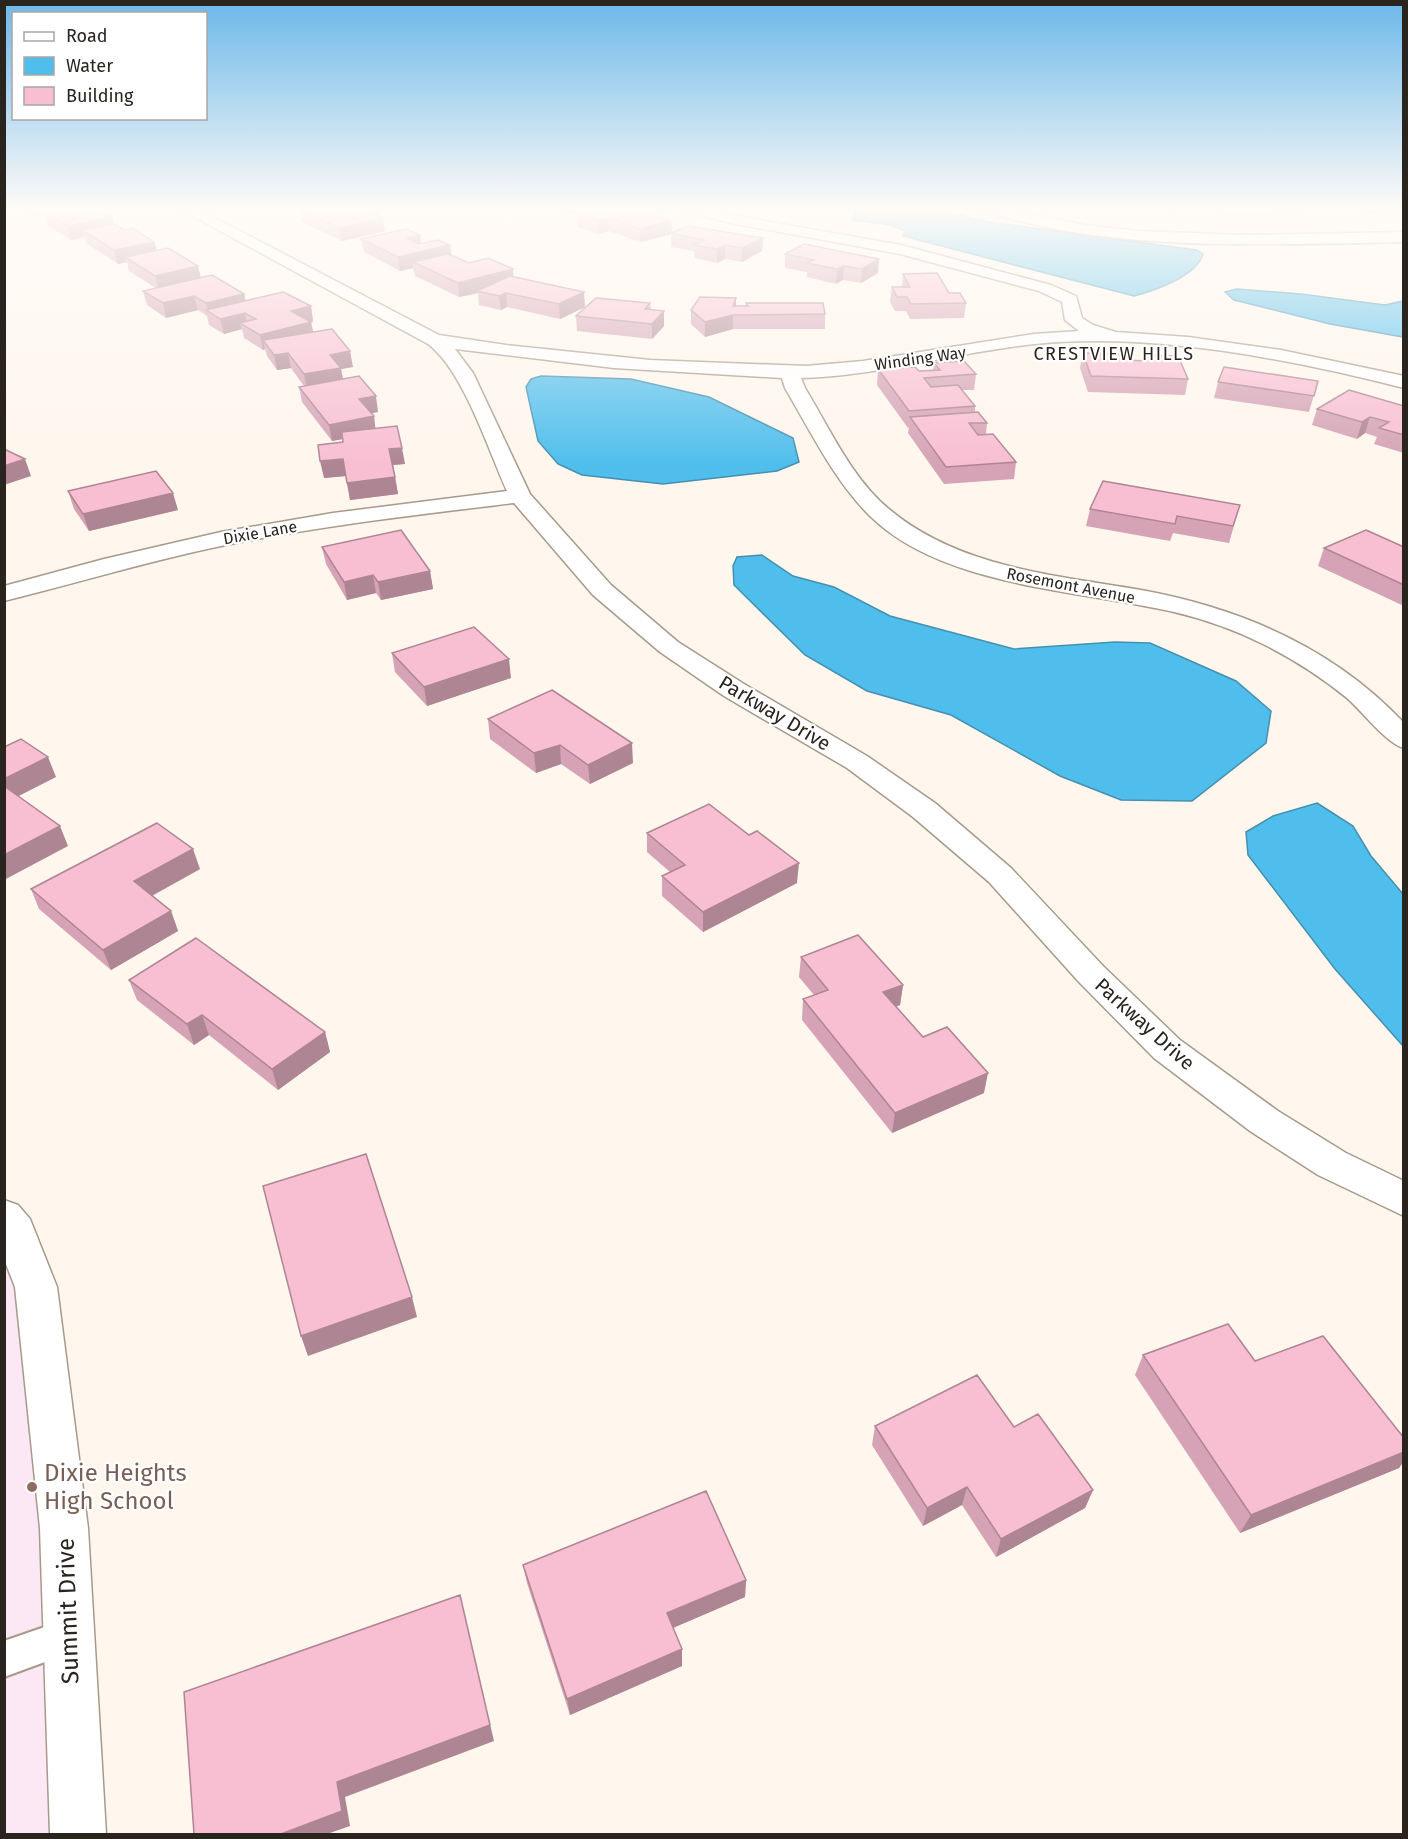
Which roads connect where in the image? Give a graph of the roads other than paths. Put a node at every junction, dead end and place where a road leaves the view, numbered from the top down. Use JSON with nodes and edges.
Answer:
{"nodes":[{"id":1,"x":348,"y":294,"type":"edge"},
{"id":2,"x":1060,"y":294,"type":"edge"},
{"id":3,"x":1074,"y":320,"type":"junction"},
{"id":4,"x":1116,"y":338,"type":"junction"},
{"id":5,"x":1035,"y":339,"type":"junction"},
{"id":6,"x":435,"y":340,"type":"junction"},
{"id":7,"x":789,"y":371,"type":"junction"},
{"id":8,"x":1404,"y":382,"type":"edge"},
{"id":9,"x":520,"y":496,"type":"junction"},
{"id":10,"x":4,"y":594,"type":"edge"},
{"id":11,"x":1404,"y":740,"type":"edge"},
{"id":12,"x":1404,"y":1200,"type":"edge"},
{"id":13,"x":4,"y":1217,"type":"edge"},
{"id":14,"x":68,"y":1636,"type":"junction"},
{"id":15,"x":4,"y":1659,"type":"edge"},
{"id":16,"x":78,"y":1834,"type":"edge"}],
"edges":[{"from":1,"to":6,"type":"street","name":"Parkway Drive"},
{"from":2,"to":3,"type":"street"},
{"from":3,"to":4,"type":"street"},
{"from":3,"to":5,"type":"street"},
{"from":4,"to":5,"type":"street","name":"Winding Way"},
{"from":4,"to":8,"type":"street","name":"Winding Way"},
{"from":5,"to":7,"type":"street","name":"Winding Way"},
{"from":6,"to":7,"type":"street","name":"Winding Way"},
{"from":6,"to":9,"type":"street","name":"Parkway Drive"},
{"from":7,"to":11,"type":"street","name":"Rosemont Avenue"},
{"from":9,"to":10,"type":"street","name":"Dixie Lane"},
{"from":9,"to":12,"type":"street","name":"Parkway Drive"},
{"from":13,"to":14,"type":"street","name":"Summit Drive"},
{"from":14,"to":15,"type":"lane"},
{"from":14,"to":16,"type":"street","name":"Summit Drive"}]}
